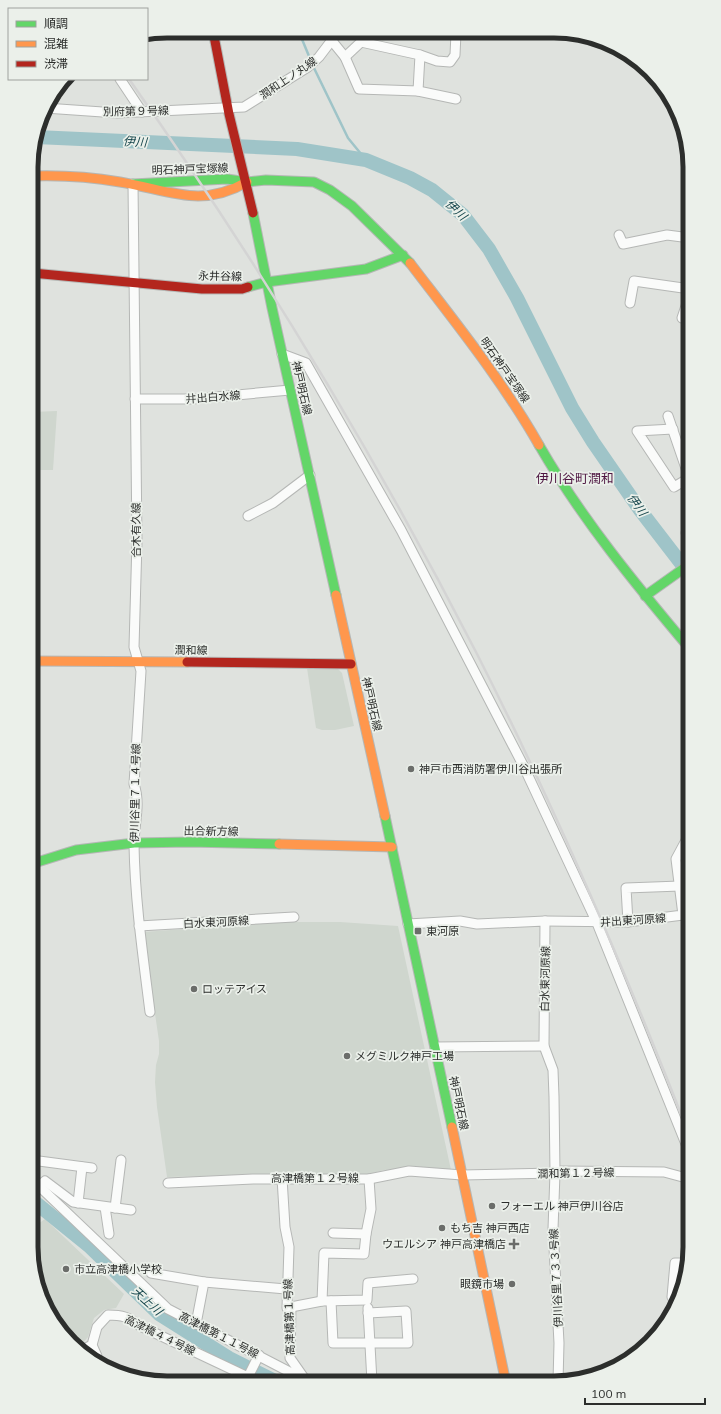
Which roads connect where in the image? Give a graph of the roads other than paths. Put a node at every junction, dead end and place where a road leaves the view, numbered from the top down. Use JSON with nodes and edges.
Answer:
{"nodes":[{"id":1,"x":214,"y":38,"type":"edge"},
{"id":2,"x":334,"y":38,"type":"edge"},
{"id":3,"x":364,"y":38,"type":"edge"},
{"id":4,"x":456,"y":38,"type":"edge"},
{"id":5,"x":332,"y":41,"type":"junction"},
{"id":6,"x":361,"y":42,"type":"junction"},
{"id":7,"x":420,"y":55,"type":"junction"},
{"id":8,"x":345,"y":57,"type":"junction"},
{"id":9,"x":121,"y":80,"type":"edge"},
{"id":10,"x":418,"y":91,"type":"junction"},
{"id":11,"x":456,"y":100,"type":"dead end"},
{"id":12,"x":52,"y":108,"type":"edge"},
{"id":13,"x":229,"y":111,"type":"junction"},
{"id":14,"x":142,"y":112,"type":"junction"},
{"id":15,"x":38,"y":176,"type":"edge"},
{"id":16,"x":247,"y":182,"type":"junction"},
{"id":17,"x":132,"y":184,"type":"junction"},
{"id":18,"x":619,"y":235,"type":"dead end"},
{"id":19,"x":683,"y":237,"type":"edge"},
{"id":20,"x":403,"y":255,"type":"junction"},
{"id":21,"x":38,"y":273,"type":"edge"},
{"id":22,"x":134,"y":281,"type":"junction"},
{"id":23,"x":266,"y":282,"type":"junction"},
{"id":24,"x":683,"y":287,"type":"edge"},
{"id":25,"x":630,"y":303,"type":"dead end"},
{"id":26,"x":282,"y":354,"type":"junction"},
{"id":27,"x":290,"y":390,"type":"junction"},
{"id":28,"x":135,"y":399,"type":"junction"},
{"id":29,"x":668,"y":416,"type":"dead end"},
{"id":30,"x":673,"y":429,"type":"junction"},
{"id":31,"x":683,"y":458,"type":"edge"},
{"id":32,"x":310,"y":475,"type":"junction"},
{"id":33,"x":683,"y":482,"type":"edge"},
{"id":34,"x":248,"y":516,"type":"dead end"},
{"id":35,"x":683,"y":569,"type":"edge"},
{"id":36,"x":647,"y":593,"type":"junction"},
{"id":37,"x":683,"y":640,"type":"edge"},
{"id":38,"x":38,"y":661,"type":"edge"},
{"id":39,"x":137,"y":661,"type":"junction"},
{"id":40,"x":351,"y":664,"type":"junction"},
{"id":41,"x":134,"y":844,"type":"junction"},
{"id":42,"x":683,"y":846,"type":"edge"},
{"id":43,"x":392,"y":847,"type":"junction"},
{"id":44,"x":38,"y":862,"type":"edge"},
{"id":45,"x":683,"y":890,"type":"edge"},
{"id":46,"x":294,"y":917,"type":"dead end"},
{"id":47,"x":545,"y":921,"type":"junction"},
{"id":48,"x":597,"y":922,"type":"junction"},
{"id":49,"x":628,"y":922,"type":"junction"},
{"id":50,"x":408,"y":924,"type":"junction"},
{"id":51,"x":139,"y":926,"type":"junction"},
{"id":52,"x":150,"y":1012,"type":"dead end"},
{"id":53,"x":544,"y":1046,"type":"junction"},
{"id":54,"x":435,"y":1047,"type":"junction"},
{"id":55,"x":683,"y":1137,"type":"edge"},
{"id":56,"x":121,"y":1160,"type":"dead end"},
{"id":57,"x":40,"y":1161,"type":"dead end"},
{"id":58,"x":555,"y":1173,"type":"junction"},
{"id":59,"x":462,"y":1175,"type":"junction"},
{"id":60,"x":683,"y":1177,"type":"edge"},
{"id":61,"x":282,"y":1178,"type":"junction"},
{"id":62,"x":369,"y":1178,"type":"junction"},
{"id":63,"x":38,"y":1183,"type":"edge"},
{"id":64,"x":168,"y":1183,"type":"dead end"},
{"id":65,"x":38,"y":1187,"type":"edge"},
{"id":66,"x":78,"y":1203,"type":"junction"},
{"id":67,"x":105,"y":1207,"type":"junction"},
{"id":68,"x":115,"y":1208,"type":"junction"},
{"id":69,"x":131,"y":1210,"type":"dead end"},
{"id":70,"x":333,"y":1233,"type":"dead end"},
{"id":71,"x":109,"y":1234,"type":"dead end"},
{"id":72,"x":366,"y":1234,"type":"junction"},
{"id":73,"x":682,"y":1263,"type":"edge"},
{"id":74,"x":151,"y":1273,"type":"dead end"},
{"id":75,"x":413,"y":1279,"type":"dead end"},
{"id":76,"x":204,"y":1282,"type":"junction"},
{"id":77,"x":286,"y":1290,"type":"junction"},
{"id":78,"x":672,"y":1297,"type":"dead end"},
{"id":79,"x":367,"y":1300,"type":"junction"},
{"id":80,"x":327,"y":1301,"type":"junction"},
{"id":81,"x":291,"y":1307,"type":"junction"},
{"id":82,"x":368,"y":1313,"type":"junction"},
{"id":83,"x":196,"y":1324,"type":"junction"},
{"id":84,"x":370,"y":1343,"type":"junction"},
{"id":85,"x":92,"y":1345,"type":"junction"},
{"id":86,"x":87,"y":1348,"type":"edge"},
{"id":87,"x":97,"y":1355,"type":"edge"},
{"id":88,"x":259,"y":1355,"type":"junction"},
{"id":89,"x":242,"y":1376,"type":"edge"},
{"id":90,"x":251,"y":1376,"type":"edge"},
{"id":91,"x":298,"y":1376,"type":"edge"},
{"id":92,"x":303,"y":1376,"type":"edge"},
{"id":93,"x":372,"y":1376,"type":"edge"},
{"id":94,"x":505,"y":1376,"type":"edge"},
{"id":95,"x":558,"y":1376,"type":"edge"}],
"edges":[{"from":1,"to":13,"type":"main road","name":"神戸明石線"},
{"from":2,"to":5,"type":"street","name":"潤和上ノ丸線"},
{"from":3,"to":6,"type":"street"},
{"from":4,"to":7,"type":"street"},
{"from":5,"to":8,"type":"street"},
{"from":5,"to":13,"type":"street","name":"潤和上ノ丸線"},
{"from":6,"to":7,"type":"street"},
{"from":6,"to":8,"type":"street"},
{"from":7,"to":10,"type":"street"},
{"from":8,"to":10,"type":"street"},
{"from":9,"to":14,"type":"street"},
{"from":10,"to":11,"type":"street"},
{"from":12,"to":14,"type":"street","name":"別府第９号線"},
{"from":13,"to":14,"type":"street","name":"別府第９号線"},
{"from":13,"to":16,"type":"main road","name":"神戸明石線"},
{"from":15,"to":17,"type":"main road","name":"明石神戸宝塚線"},
{"from":16,"to":17,"type":"main road","name":"明石神戸宝塚線"},
{"from":16,"to":17,"type":"main road","name":"明石神戸宝塚線"},
{"from":16,"to":20,"type":"main road","name":"明石神戸宝塚線"},
{"from":16,"to":23,"type":"main road","name":"神戸明石線"},
{"from":17,"to":22,"type":"street","name":"合木有久線"},
{"from":18,"to":19,"type":"street"},
{"from":20,"to":23,"type":"main road","name":"永井谷線"},
{"from":20,"to":36,"type":"main road","name":"明石神戸宝塚線"},
{"from":21,"to":22,"type":"main road","name":"永井谷線"},
{"from":22,"to":23,"type":"main road","name":"永井谷線"},
{"from":22,"to":28,"type":"street","name":"合木有久線"},
{"from":23,"to":26,"type":"main road","name":"神戸明石線"},
{"from":24,"to":25,"type":"street"},
{"from":26,"to":27,"type":"main road","name":"神戸明石線"},
{"from":26,"to":48,"type":"street"},
{"from":27,"to":28,"type":"street","name":"井出白水線"},
{"from":27,"to":32,"type":"main road","name":"神戸明石線"},
{"from":28,"to":39,"type":"street","name":"合木有久線"},
{"from":29,"to":30,"type":"street"},
{"from":30,"to":31,"type":"street"},
{"from":30,"to":33,"type":"street"},
{"from":32,"to":34,"type":"street"},
{"from":32,"to":40,"type":"main road","name":"神戸明石線"},
{"from":35,"to":36,"type":"main road"},
{"from":36,"to":37,"type":"main road","name":"明石神戸宝塚線"},
{"from":38,"to":39,"type":"main road","name":"潤和線"},
{"from":39,"to":40,"type":"main road","name":"潤和線"},
{"from":39,"to":41,"type":"street","name":"伊川谷里７１４号線"},
{"from":40,"to":43,"type":"main road","name":"神戸明石線"},
{"from":41,"to":43,"type":"main road","name":"出合新方線"},
{"from":41,"to":44,"type":"main road","name":"出合新方線"},
{"from":41,"to":51,"type":"street","name":"伊川谷里７１４号線"},
{"from":42,"to":45,"type":"street","name":"井出東河原線"},
{"from":43,"to":50,"type":"main road","name":"神戸明石線"},
{"from":45,"to":49,"type":"street","name":"井出東河原線"},
{"from":45,"to":49,"type":"street"},
{"from":46,"to":51,"type":"street","name":"白水東河原線"},
{"from":47,"to":48,"type":"street","name":"井出東河原線"},
{"from":47,"to":50,"type":"street"},
{"from":47,"to":53,"type":"street","name":"白水東河原線"},
{"from":48,"to":49,"type":"street","name":"井出東河原線"},
{"from":48,"to":55,"type":"street"},
{"from":50,"to":54,"type":"main road","name":"神戸明石線"},
{"from":51,"to":52,"type":"street","name":"伊川谷里７１４号線"},
{"from":53,"to":54,"type":"street"},
{"from":53,"to":58,"type":"street","name":"白水東河原線"},
{"from":54,"to":59,"type":"main road","name":"神戸明石線"},
{"from":56,"to":68,"type":"street"},
{"from":57,"to":66,"type":"street"},
{"from":58,"to":59,"type":"street","name":"潤和第１２号線"},
{"from":58,"to":60,"type":"street","name":"潤和第１２号線"},
{"from":58,"to":95,"type":"street","name":"伊川谷里７３３号線"},
{"from":59,"to":62,"type":"street","name":"高津橋第１２号線"},
{"from":59,"to":94,"type":"main road","name":"神戸明石線"},
{"from":61,"to":62,"type":"street","name":"高津橋第１２号線"},
{"from":61,"to":64,"type":"street","name":"高津橋第１２号線"},
{"from":61,"to":77,"type":"street","name":"高津橋第１号線"},
{"from":62,"to":72,"type":"street"},
{"from":63,"to":66,"type":"street"},
{"from":65,"to":83,"type":"street","name":"高津橋第１１号線"},
{"from":66,"to":67,"type":"street"},
{"from":67,"to":68,"type":"street"},
{"from":67,"to":71,"type":"street"},
{"from":68,"to":69,"type":"street"},
{"from":70,"to":72,"type":"street"},
{"from":72,"to":80,"type":"street"},
{"from":73,"to":78,"type":"street"},
{"from":74,"to":76,"type":"street"},
{"from":75,"to":79,"type":"street"},
{"from":76,"to":77,"type":"street"},
{"from":76,"to":83,"type":"street"},
{"from":77,"to":81,"type":"street","name":"高津橋第１号線"},
{"from":79,"to":80,"type":"street"},
{"from":79,"to":82,"type":"street"},
{"from":80,"to":81,"type":"street"},
{"from":80,"to":84,"type":"street"},
{"from":81,"to":92,"type":"street","name":"高津橋第１号線"},
{"from":82,"to":84,"type":"street"},
{"from":82,"to":84,"type":"street"},
{"from":83,"to":88,"type":"street","name":"高津橋第１１号線"},
{"from":84,"to":93,"type":"street"},
{"from":85,"to":86,"type":"street"},
{"from":85,"to":87,"type":"street"},
{"from":85,"to":89,"type":"street","name":"高津橋４４号線"},
{"from":88,"to":90,"type":"street"},
{"from":88,"to":91,"type":"street","name":"高津橋第１１号線"}]}
